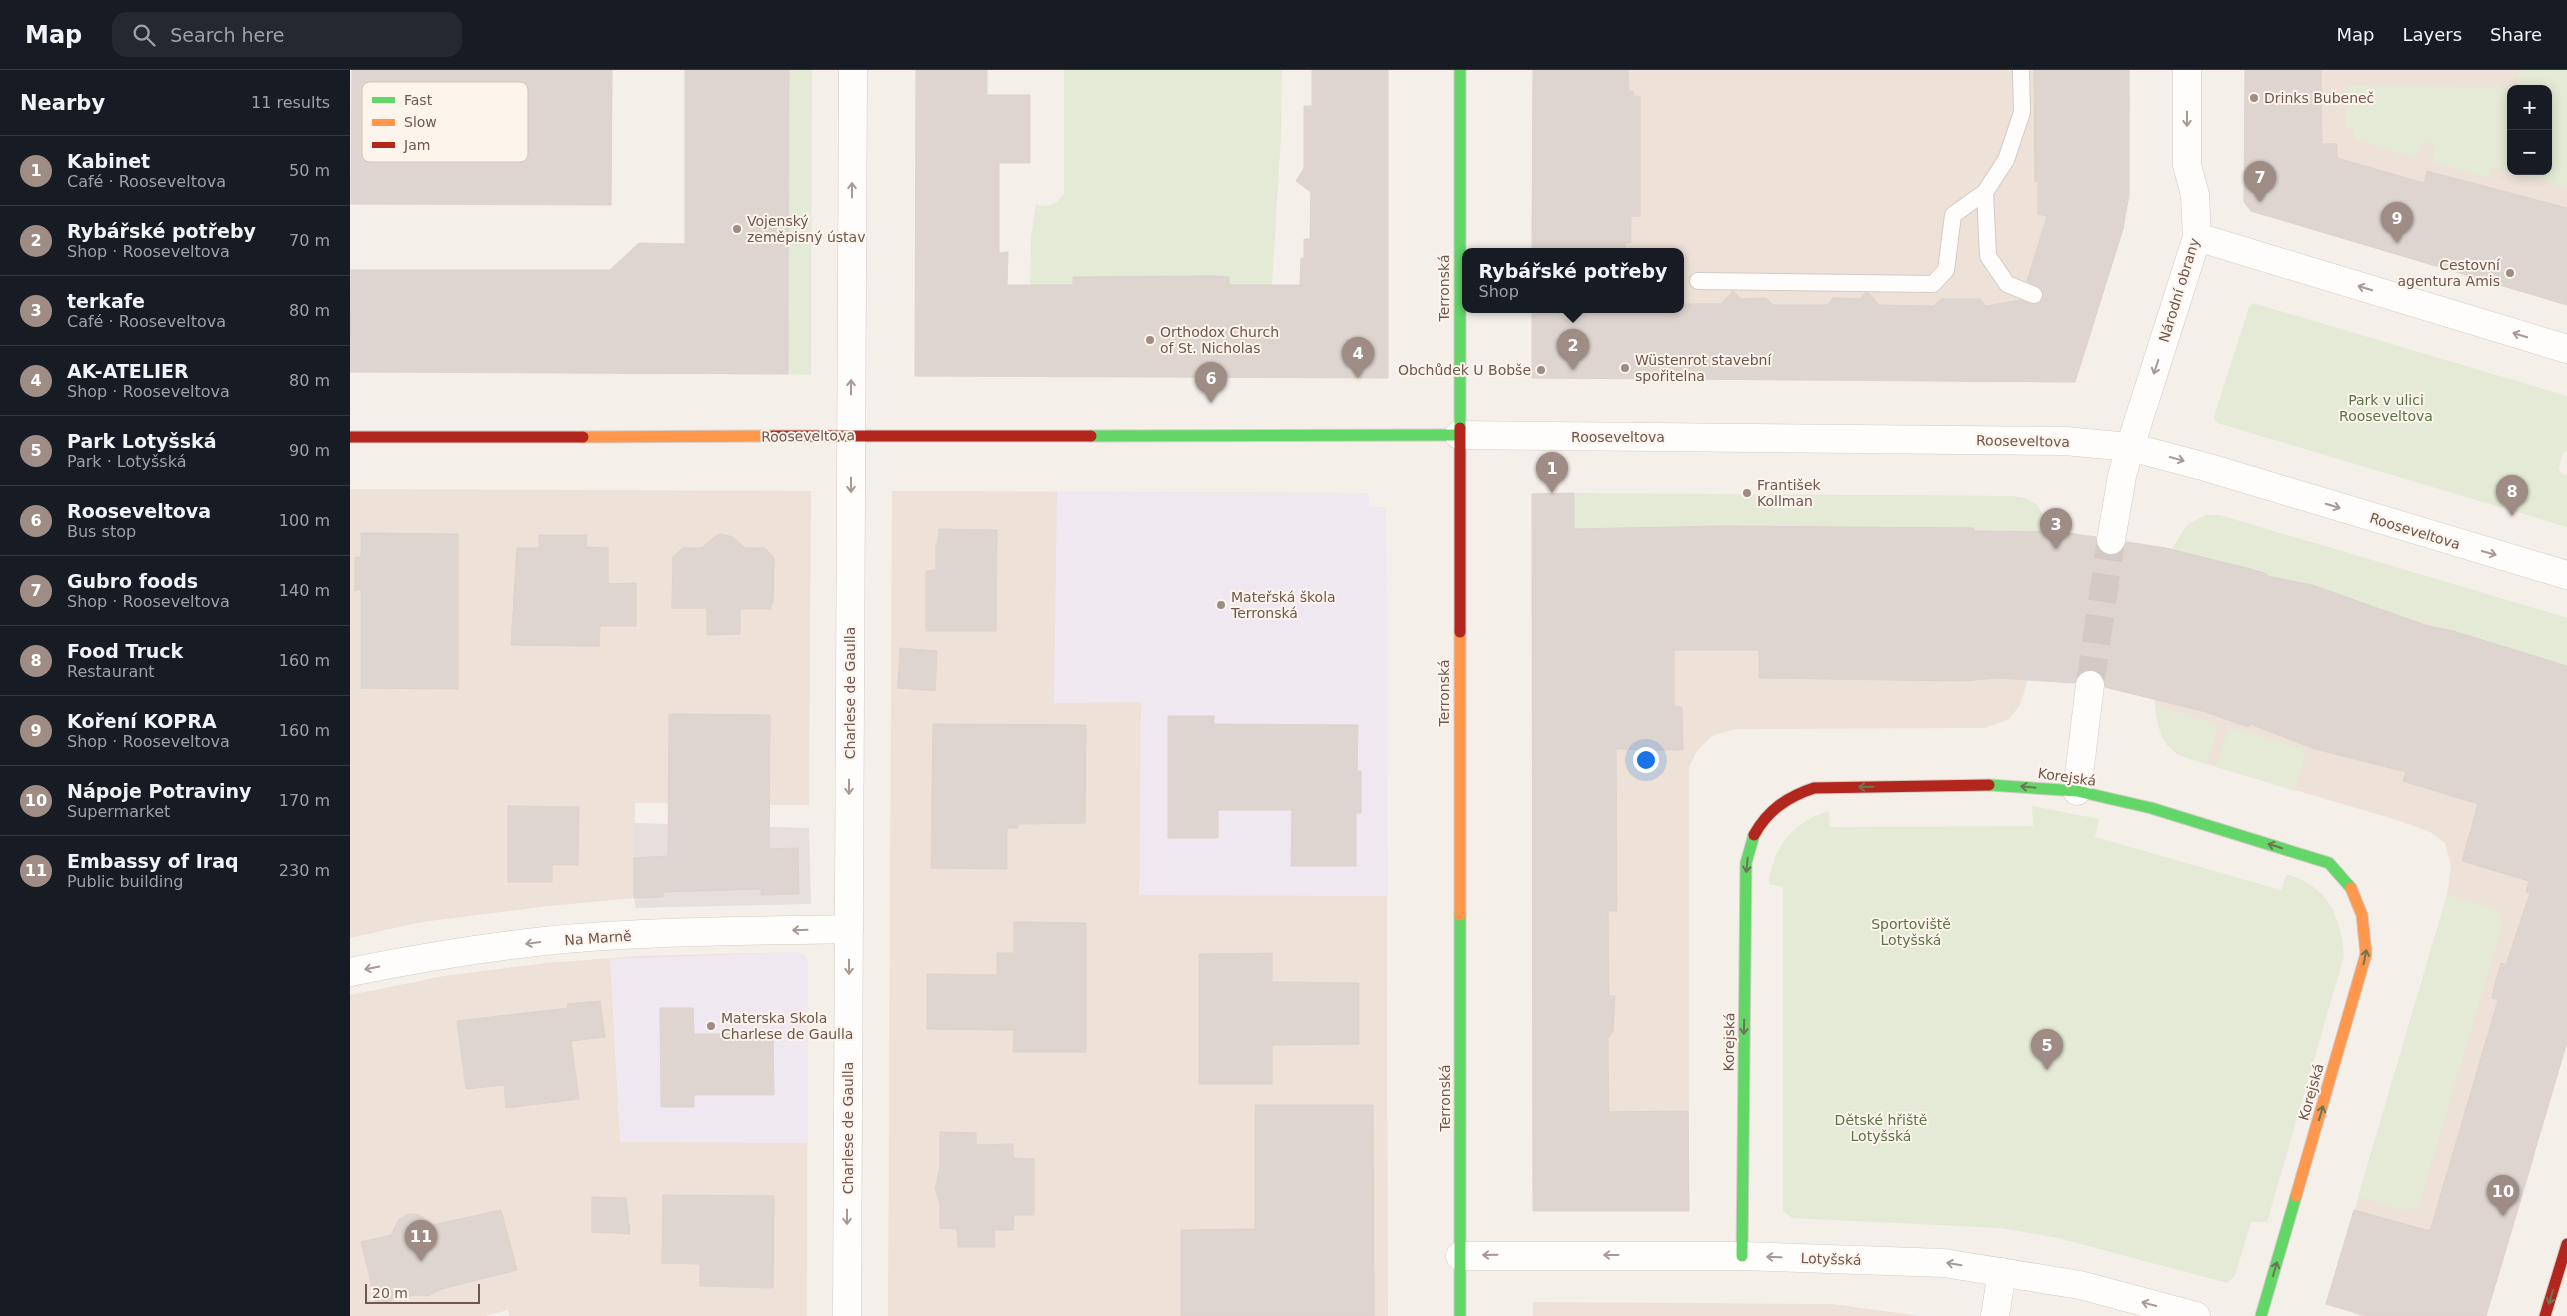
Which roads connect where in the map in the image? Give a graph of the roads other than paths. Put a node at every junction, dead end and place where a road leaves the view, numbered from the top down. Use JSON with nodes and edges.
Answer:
{"nodes":[{"id":1,"x":853,"y":70,"type":"edge"},
{"id":2,"x":1460,"y":70,"type":"edge"},
{"id":3,"x":2020,"y":70,"type":"edge"},
{"id":4,"x":2187,"y":70,"type":"edge"},
{"id":5,"x":1985,"y":192,"type":"junction"},
{"id":6,"x":2197,"y":237,"type":"junction"},
{"id":7,"x":1698,"y":281,"type":"dead end"},
{"id":8,"x":2034,"y":296,"type":"dead end"},
{"id":9,"x":2567,"y":349,"type":"edge"},
{"id":10,"x":1459,"y":435,"type":"junction"},
{"id":11,"x":852,"y":436,"type":"junction"},
{"id":12,"x":350,"y":437,"type":"edge"},
{"id":13,"x":2130,"y":446,"type":"junction"},
{"id":14,"x":2111,"y":540,"type":"tunnel mouth"},
{"id":15,"x":2567,"y":576,"type":"edge"},
{"id":16,"x":2090,"y":685,"type":"tunnel mouth"},
{"id":17,"x":2077,"y":791,"type":"junction"},
{"id":18,"x":849,"y":928,"type":"junction"},
{"id":19,"x":350,"y":972,"type":"edge"},
{"id":20,"x":2567,"y":1244,"type":"edge"},
{"id":21,"x":1460,"y":1256,"type":"junction"},
{"id":22,"x":1742,"y":1256,"type":"junction"},
{"id":23,"x":2002,"y":1272,"type":"junction"},
{"id":24,"x":847,"y":1316,"type":"edge"},
{"id":25,"x":1460,"y":1316,"type":"edge"},
{"id":26,"x":1995,"y":1316,"type":"edge"},
{"id":27,"x":2196,"y":1316,"type":"edge"},
{"id":28,"x":2261,"y":1316,"type":"edge"},
{"id":29,"x":2545,"y":1316,"type":"edge"}],
"edges":[{"from":11,"to":1,"type":"street","name":"Charlese de Gaulla","one_way":true},
{"from":2,"to":10,"type":"street","name":"Terronská"},
{"from":3,"to":5,"type":"lane"},
{"from":4,"to":6,"type":"street","name":"Národní obrany","one_way":true},
{"from":5,"to":7,"type":"lane"},
{"from":5,"to":8,"type":"lane"},
{"from":9,"to":6,"type":"street","one_way":true},
{"from":6,"to":13,"type":"street","name":"Národní obrany","one_way":true},
{"from":10,"to":11,"type":"street","name":"Rooseveltova"},
{"from":10,"to":13,"type":"street","name":"Rooseveltova"},
{"from":10,"to":21,"type":"street","name":"Terronská"},
{"from":11,"to":12,"type":"street","name":"Rooseveltova"},
{"from":11,"to":18,"type":"street","name":"Charlese de Gaulla","one_way":true},
{"from":13,"to":14,"type":"street","name":"Národní obrany"},
{"from":13,"to":15,"type":"street","name":"Rooseveltova","one_way":true},
{"from":16,"to":17,"type":"street"},
{"from":17,"to":22,"type":"street","name":"Korejská","one_way":true},
{"from":28,"to":17,"type":"street","name":"Korejská","one_way":true},
{"from":18,"to":19,"type":"street","name":"Na Marně","one_way":true},
{"from":18,"to":24,"type":"street","name":"Charlese de Gaulla","one_way":true},
{"from":20,"to":29,"type":"street","one_way":true},
{"from":22,"to":21,"type":"street","name":"Lotyšská","one_way":true},
{"from":21,"to":25,"type":"street","name":"Terronská"},
{"from":23,"to":22,"type":"street","name":"Lotyšská","one_way":true},
{"from":23,"to":26,"type":"street"},
{"from":27,"to":23,"type":"street","name":"Lotyšská","one_way":true}]}
